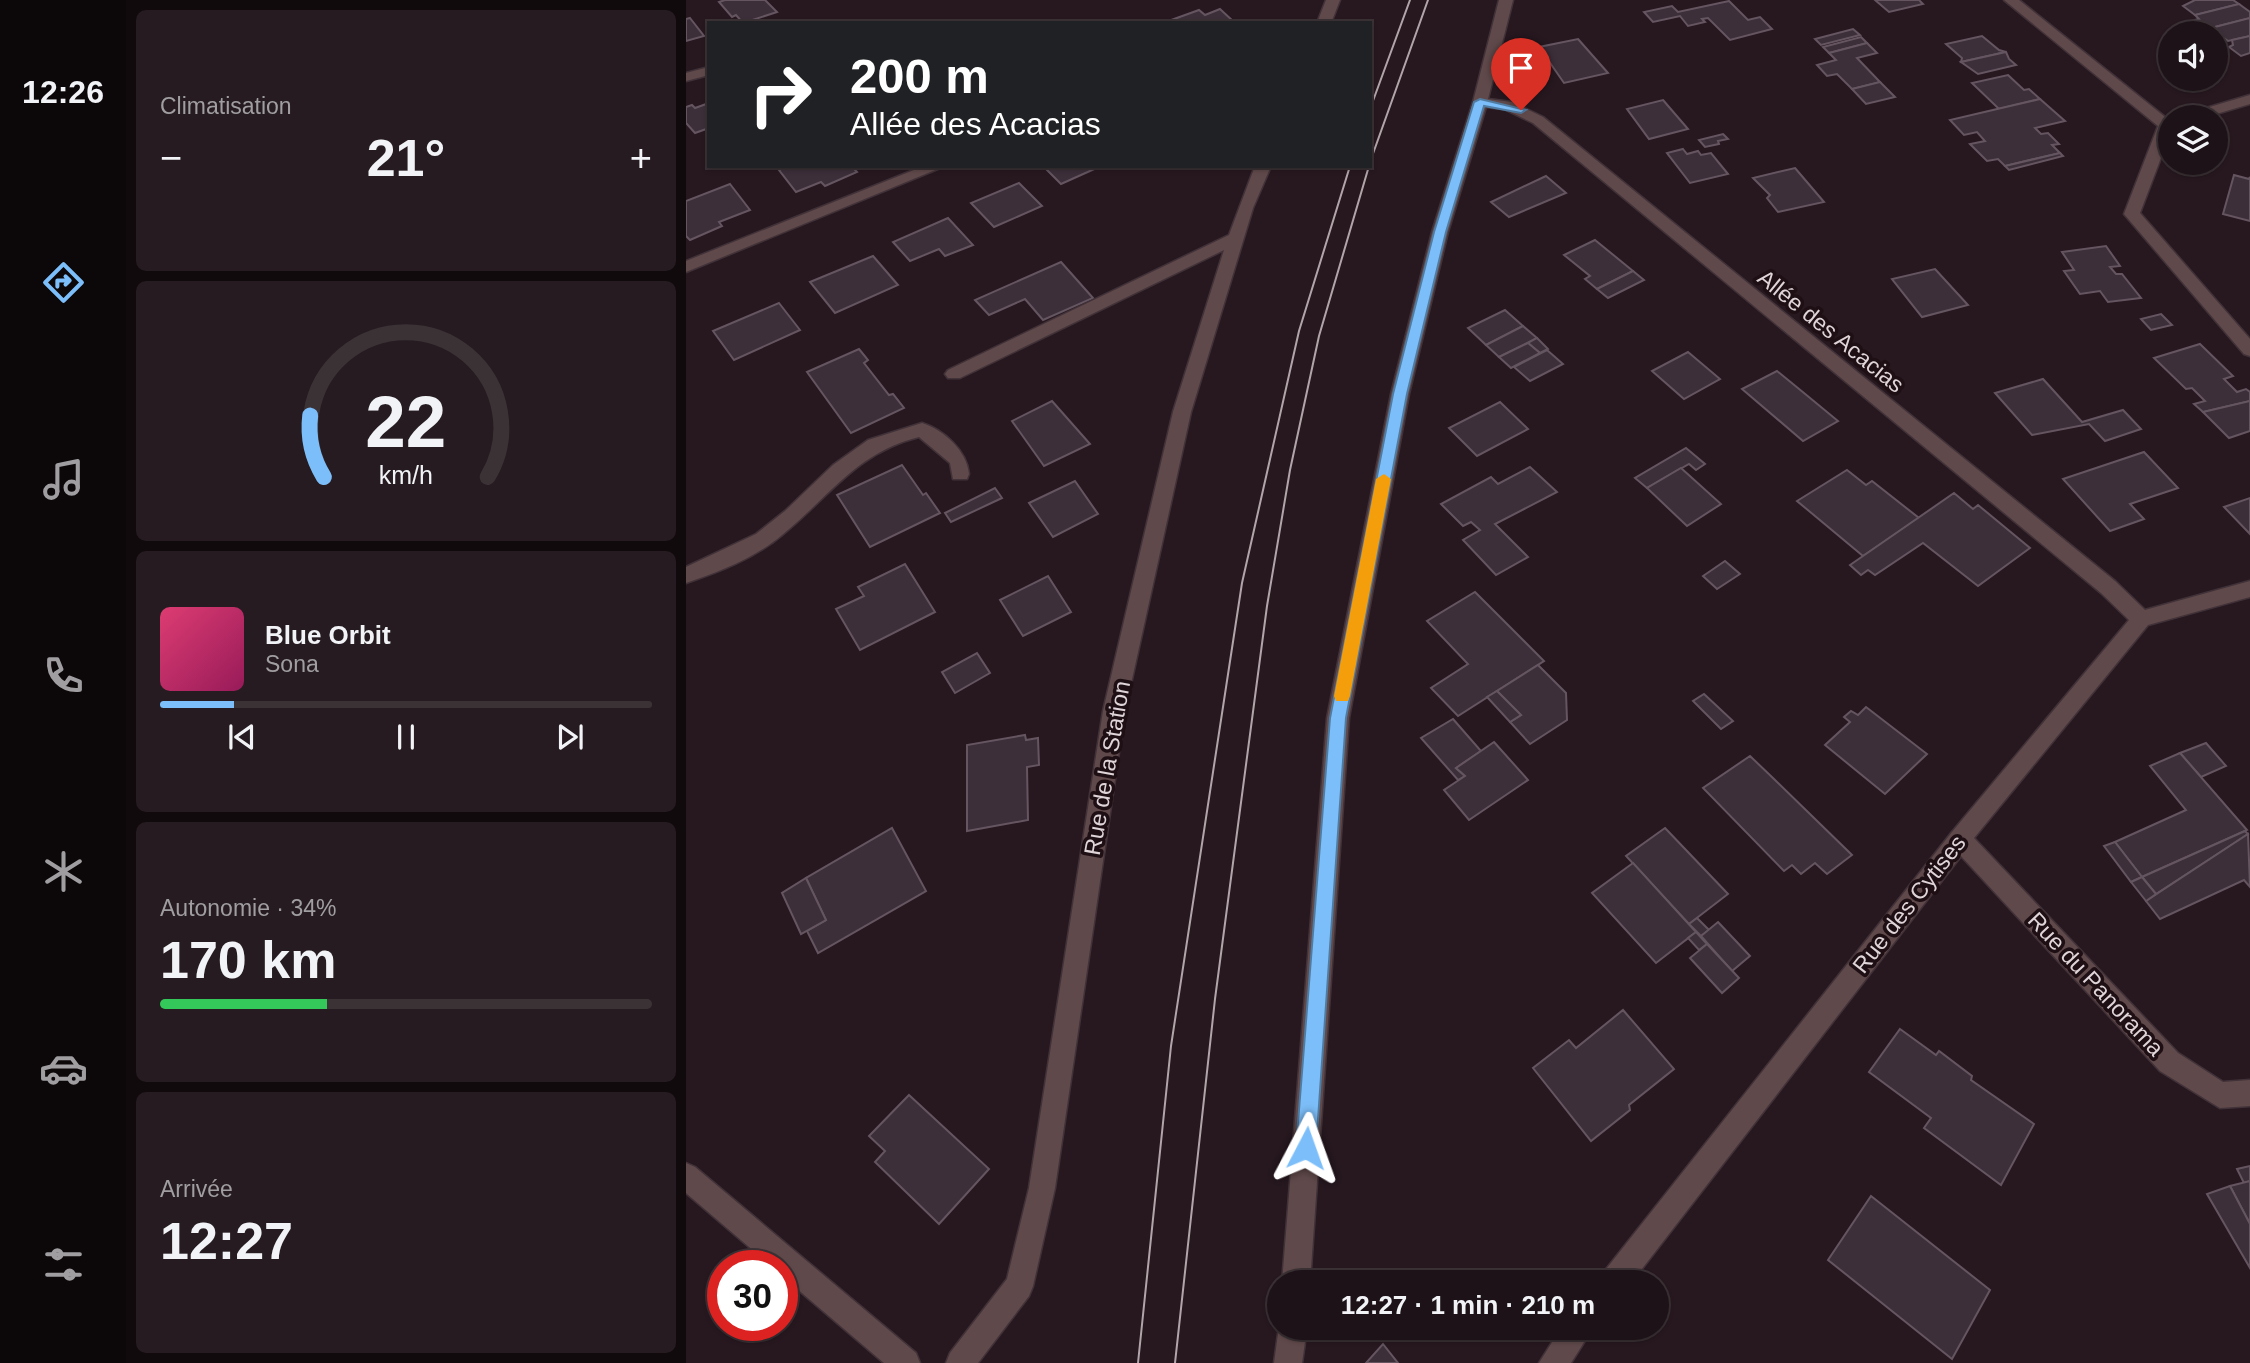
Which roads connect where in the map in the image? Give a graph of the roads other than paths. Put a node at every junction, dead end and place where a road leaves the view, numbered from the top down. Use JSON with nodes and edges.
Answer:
{"nodes":[{"id":1,"x":1334,"y":0,"type":"edge"},
{"id":2,"x":1506,"y":0,"type":"edge"},
{"id":3,"x":2011,"y":0,"type":"edge"},
{"id":4,"x":1325,"y":21,"type":"edge"},
{"id":5,"x":707,"y":72,"type":"edge"},
{"id":6,"x":686,"y":77,"type":"edge"},
{"id":7,"x":2250,"y":99,"type":"edge"},
{"id":8,"x":1480,"y":102,"type":"junction"},
{"id":9,"x":2228,"y":106,"type":"edge"},
{"id":10,"x":2158,"y":116,"type":"edge"},
{"id":11,"x":2158,"y":149,"type":"edge"},
{"id":12,"x":933,"y":168,"type":"edge"},
{"id":13,"x":1262,"y":168,"type":"edge"},
{"id":14,"x":1236,"y":238,"type":"junction"},
{"id":15,"x":686,"y":267,"type":"edge"},
{"id":16,"x":2250,"y":350,"type":"edge"},
{"id":17,"x":954,"y":374,"type":"dead end"},
{"id":18,"x":960,"y":474,"type":"dead end"},
{"id":19,"x":686,"y":575,"type":"edge"},
{"id":20,"x":2250,"y":589,"type":"edge"},
{"id":21,"x":2141,"y":619,"type":"junction"},
{"id":22,"x":1960,"y":839,"type":"junction"},
{"id":23,"x":2250,"y":1093,"type":"edge"},
{"id":24,"x":686,"y":1175,"type":"edge"},
{"id":25,"x":1297,"y":1270,"type":"edge"},
{"id":26,"x":1624,"y":1270,"type":"edge"},
{"id":27,"x":1291,"y":1340,"type":"edge"},
{"id":28,"x":1570,"y":1340,"type":"edge"},
{"id":29,"x":906,"y":1363,"type":"edge"},
{"id":30,"x":960,"y":1363,"type":"edge"},
{"id":31,"x":1288,"y":1363,"type":"edge"},
{"id":32,"x":1553,"y":1363,"type":"edge"}],
"edges":[{"from":1,"to":4,"type":"street"},
{"from":2,"to":8,"type":"street"},
{"from":3,"to":10,"type":"street"},
{"from":5,"to":6,"type":"street"},
{"from":7,"to":9,"type":"street"},
{"from":8,"to":21,"type":"street","name":"Allée des Acacias"},
{"from":8,"to":25,"type":"street"},
{"from":11,"to":16,"type":"street"},
{"from":12,"to":15,"type":"street"},
{"from":13,"to":14,"type":"street","name":"Rue de la Station"},
{"from":14,"to":17,"type":"street"},
{"from":14,"to":30,"type":"street","name":"Rue de la Station"},
{"from":18,"to":19,"type":"street"},
{"from":20,"to":21,"type":"street"},
{"from":21,"to":22,"type":"street","name":"Rue des Cytises"},
{"from":22,"to":23,"type":"street","name":"Rue du Panorama"},
{"from":22,"to":26,"type":"street","name":"Rue des Cytises"},
{"from":24,"to":29,"type":"street"},
{"from":27,"to":31,"type":"street"},
{"from":28,"to":32,"type":"street"}]}
